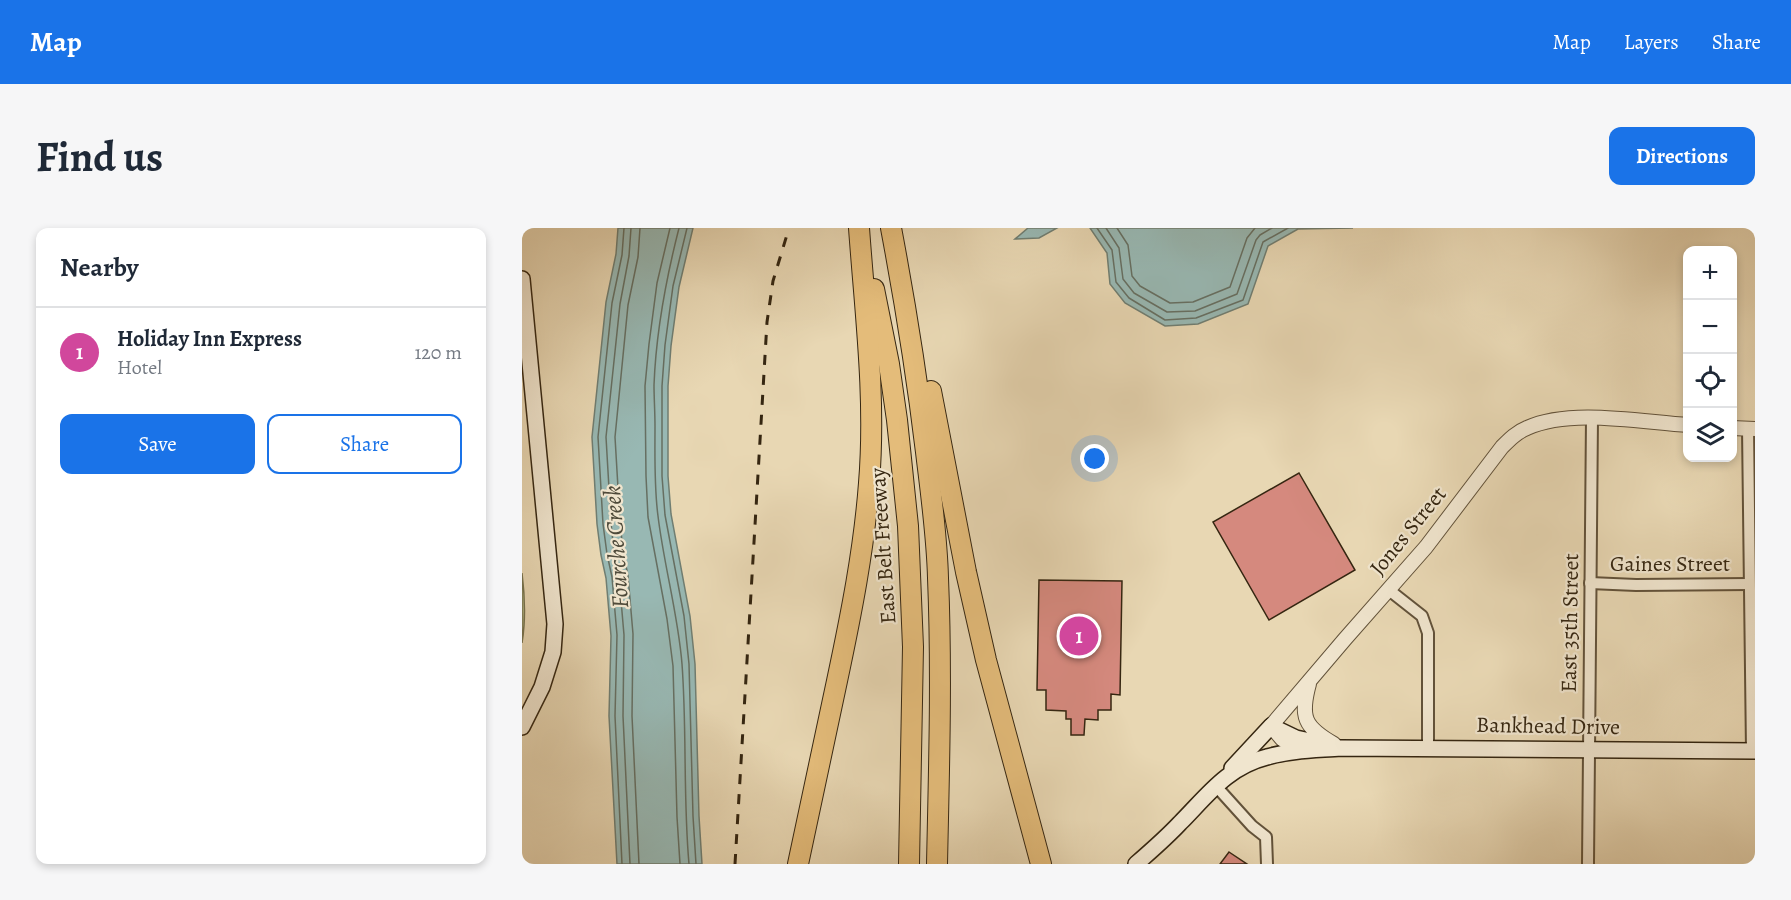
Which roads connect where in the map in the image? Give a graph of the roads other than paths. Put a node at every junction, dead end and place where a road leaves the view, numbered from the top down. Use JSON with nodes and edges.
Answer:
{"nodes":[{"id":1,"x":859,"y":228,"type":"edge"},
{"id":2,"x":891,"y":228,"type":"edge"},
{"id":3,"x":900,"y":275,"type":"junction"},
{"id":4,"x":522,"y":279,"type":"edge"},
{"id":5,"x":1592,"y":418,"type":"junction"},
{"id":6,"x":1683,"y":425,"type":"edge"},
{"id":7,"x":1751,"y":429,"type":"edge"},
{"id":8,"x":1590,"y":583,"type":"junction"},
{"id":9,"x":1749,"y":584,"type":"junction"},
{"id":10,"x":1389,"y":590,"type":"junction"},
{"id":11,"x":1310,"y":681,"type":"junction"},
{"id":12,"x":1271,"y":726,"type":"junction"},
{"id":13,"x":522,"y":727,"type":"edge"},
{"id":14,"x":1428,"y":747,"type":"junction"},
{"id":15,"x":1341,"y":748,"type":"junction"},
{"id":16,"x":1589,"y":749,"type":"junction"},
{"id":17,"x":1301,"y":751,"type":"junction"},
{"id":18,"x":1753,"y":751,"type":"edge"},
{"id":19,"x":1215,"y":785,"type":"junction"},
{"id":20,"x":1041,"y":859,"type":"edge"},
{"id":21,"x":798,"y":864,"type":"edge"},
{"id":22,"x":909,"y":864,"type":"edge"},
{"id":23,"x":937,"y":864,"type":"edge"},
{"id":24,"x":1136,"y":864,"type":"edge"},
{"id":25,"x":1267,"y":864,"type":"edge"},
{"id":26,"x":1588,"y":864,"type":"edge"}],
"edges":[{"from":1,"to":21,"type":"highway"},
{"from":1,"to":22,"type":"highway","name":"East Belt Freeway"},
{"from":2,"to":3,"type":"highway"},
{"from":3,"to":20,"type":"highway"},
{"from":3,"to":23,"type":"highway"},
{"from":4,"to":13,"type":"main road"},
{"from":5,"to":6,"type":"street","name":"Jones Street"},
{"from":5,"to":8,"type":"street","name":"East 35th Street"},
{"from":5,"to":10,"type":"street","name":"Jones Street"},
{"from":7,"to":9,"type":"street"},
{"from":8,"to":9,"type":"street","name":"Gaines Street"},
{"from":8,"to":16,"type":"street","name":"East 35th Street"},
{"from":9,"to":18,"type":"street"},
{"from":10,"to":11,"type":"street","name":"Jones Street"},
{"from":10,"to":14,"type":"street"},
{"from":11,"to":12,"type":"street","name":"Jones Street"},
{"from":11,"to":15,"type":"street"},
{"from":12,"to":15,"type":"main road","name":"Bankhead Drive"},
{"from":12,"to":17,"type":"street"},
{"from":12,"to":19,"type":"main road","name":"Jones Street"},
{"from":14,"to":15,"type":"main road","name":"Bankhead Drive"},
{"from":14,"to":16,"type":"main road","name":"Bankhead Drive"},
{"from":15,"to":17,"type":"main road","name":"Bankhead Drive"},
{"from":16,"to":18,"type":"main road","name":"Bankhead Drive"},
{"from":16,"to":26,"type":"street","name":"East 35th Street"},
{"from":17,"to":19,"type":"main road","name":"Bankhead Drive"},
{"from":19,"to":24,"type":"main road","name":"Bankhead Drive"},
{"from":19,"to":25,"type":"street"}]}
